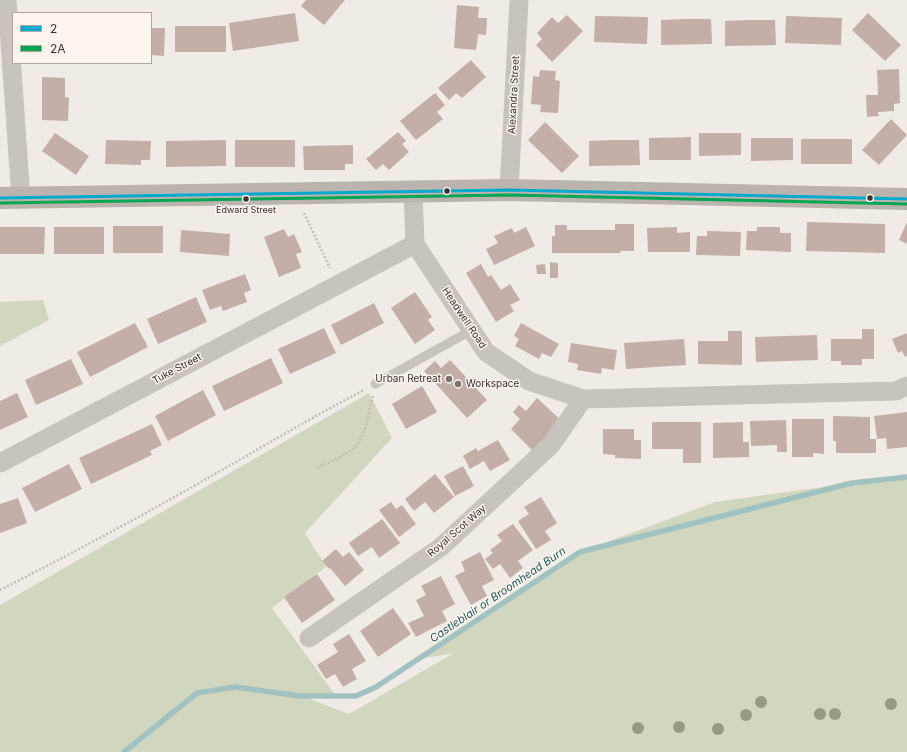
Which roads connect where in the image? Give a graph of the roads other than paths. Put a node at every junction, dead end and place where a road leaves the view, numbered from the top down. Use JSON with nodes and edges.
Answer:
{"nodes":[{"id":1,"x":7,"y":0,"type":"edge"},
{"id":2,"x":519,"y":0,"type":"edge"},
{"id":3,"x":509,"y":190,"type":"junction"},
{"id":4,"x":413,"y":192,"type":"junction"},
{"id":5,"x":0,"y":198,"type":"edge"},
{"id":6,"x":21,"y":198,"type":"junction"},
{"id":7,"x":907,"y":199,"type":"edge"},
{"id":8,"x":415,"y":244,"type":"junction"},
{"id":9,"x":472,"y":330,"type":"junction"},
{"id":10,"x":375,"y":384,"type":"road end"},
{"id":11,"x":907,"y":386,"type":"edge"},
{"id":12,"x":583,"y":399,"type":"junction"},
{"id":13,"x":0,"y":463,"type":"edge"},
{"id":14,"x":308,"y":638,"type":"dead end"}],
"edges":[{"from":1,"to":6,"type":"street"},
{"from":2,"to":3,"type":"street","name":"Alexandra Street"},
{"from":3,"to":4,"type":"street"},
{"from":3,"to":7,"type":"street"},
{"from":4,"to":6,"type":"street"},
{"from":4,"to":8,"type":"street"},
{"from":5,"to":6,"type":"street"},
{"from":8,"to":9,"type":"street","name":"Headwell Road"},
{"from":8,"to":13,"type":"street","name":"Tuke Street"},
{"from":9,"to":10,"type":"lane"},
{"from":9,"to":12,"type":"street","name":"Headwell Road"},
{"from":11,"to":12,"type":"street","name":"Headwell Road"},
{"from":12,"to":14,"type":"street","name":"Royal Scot Way"}]}
